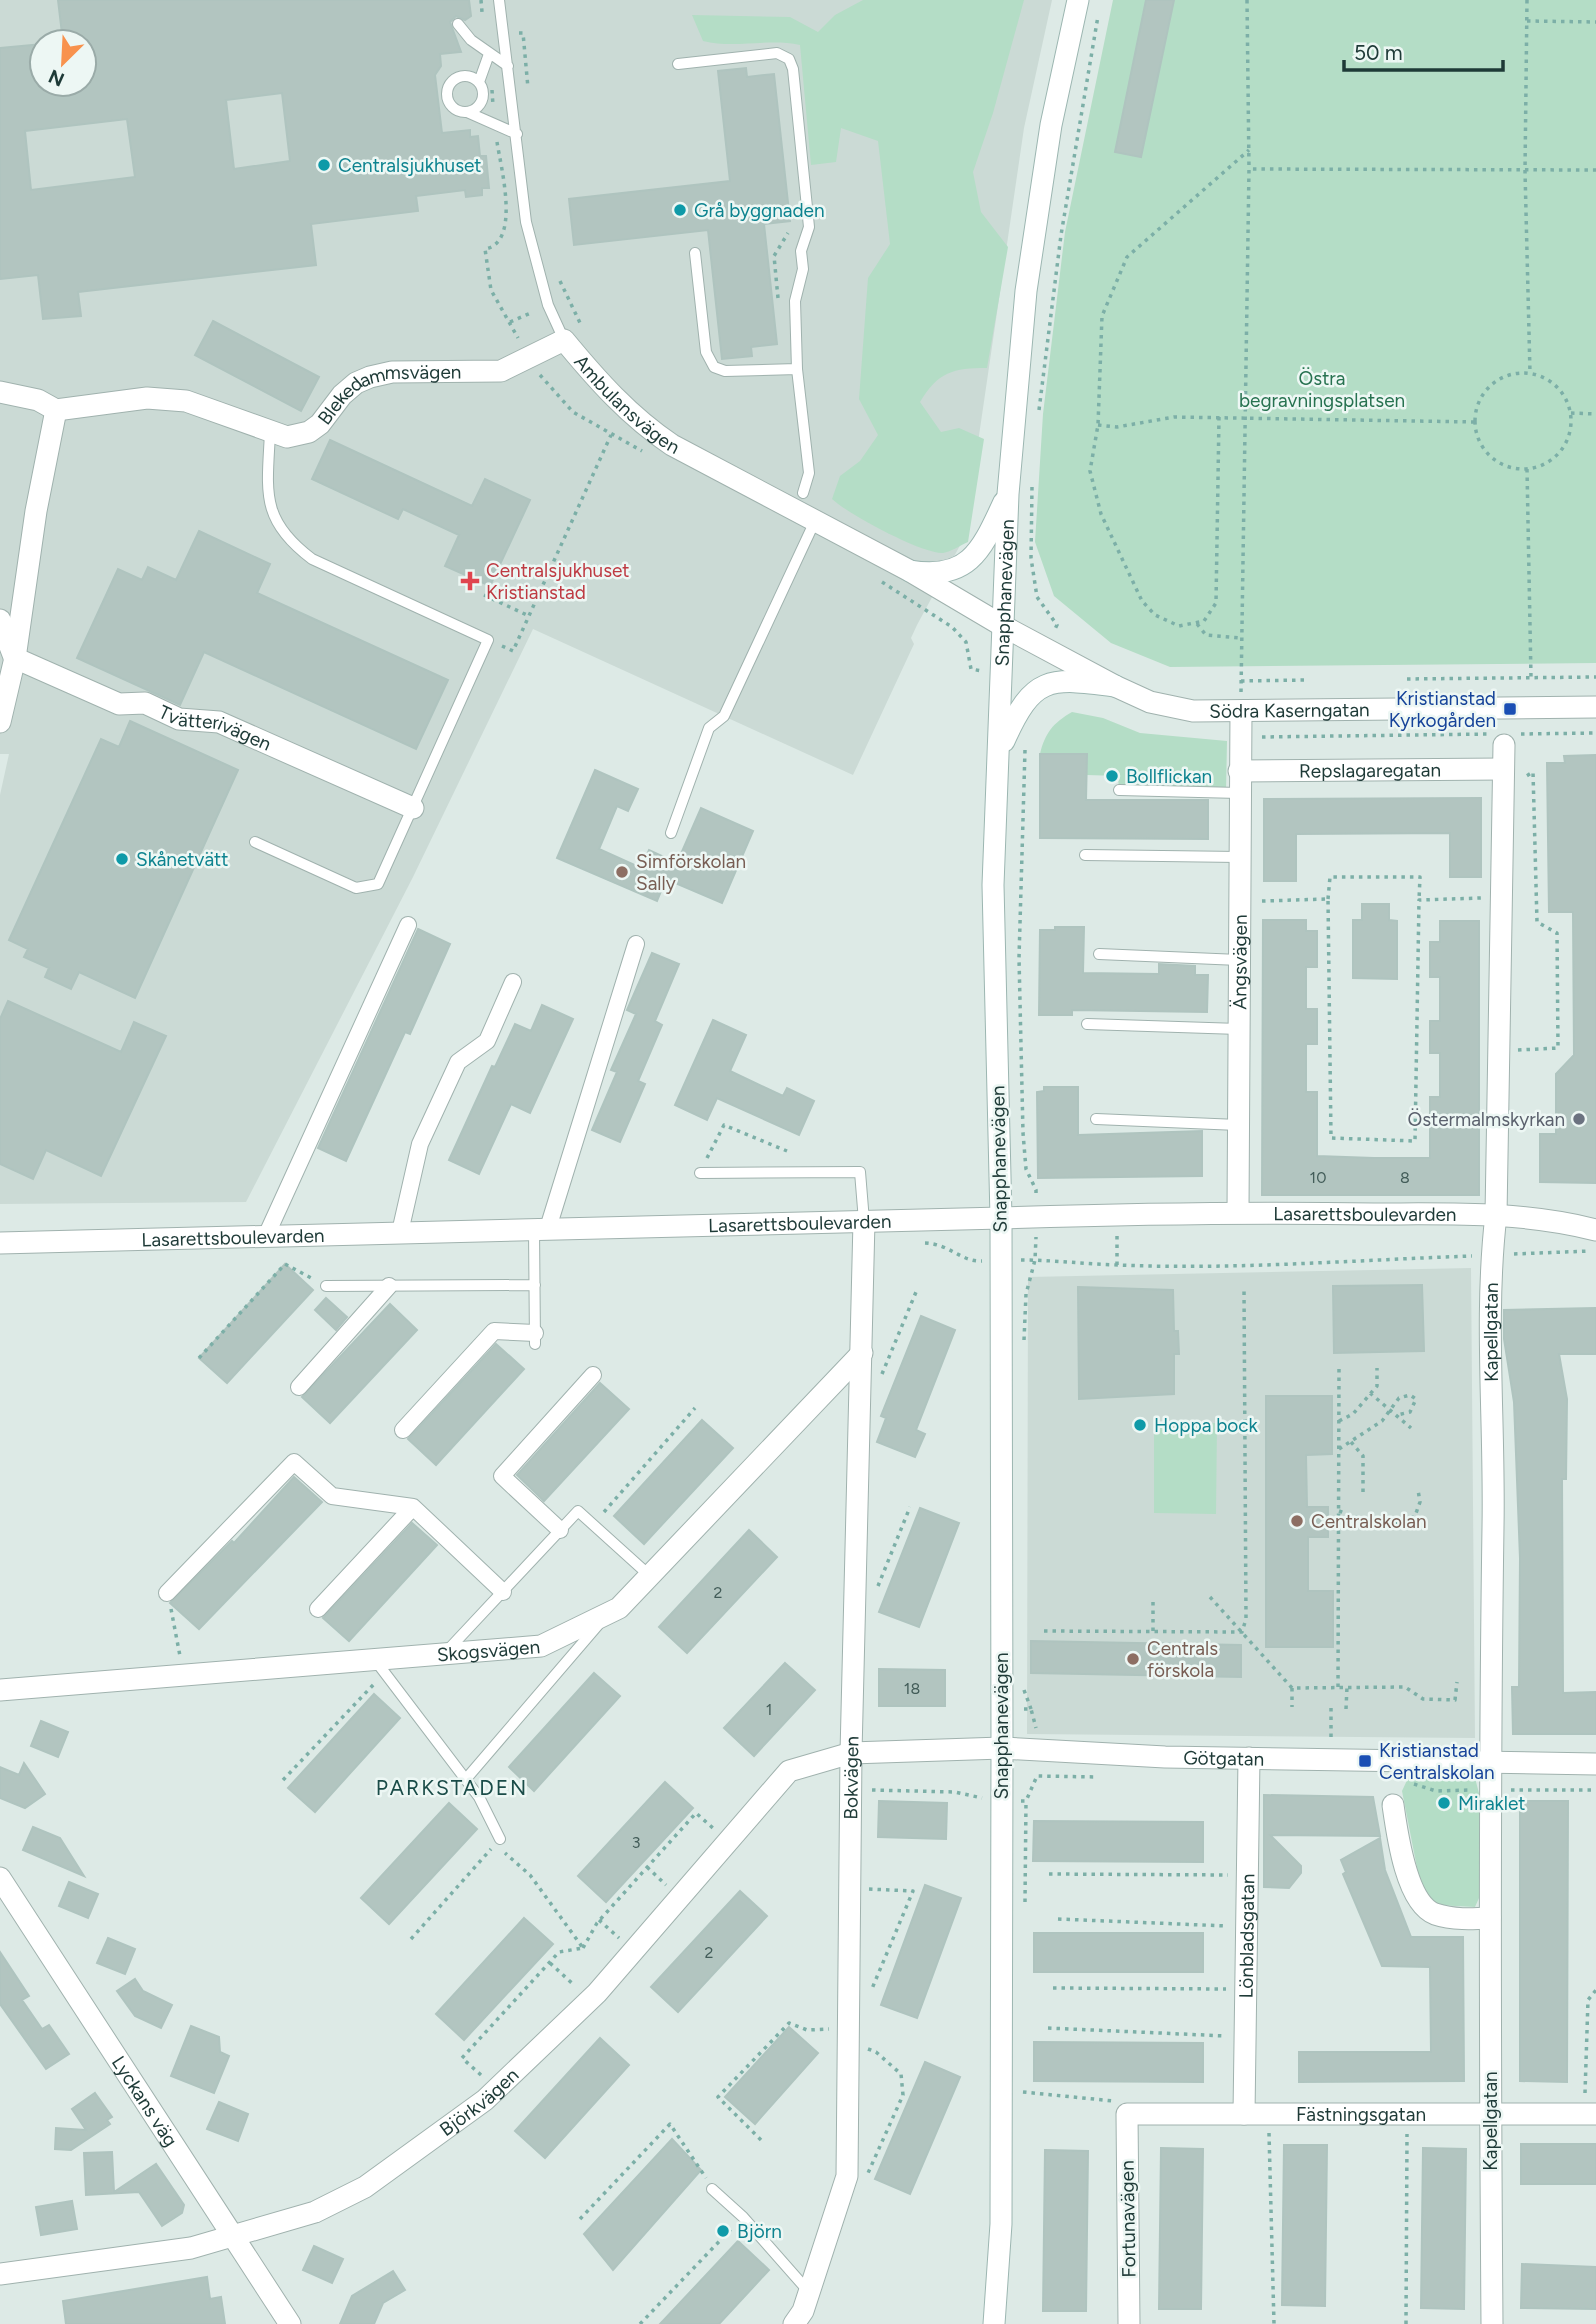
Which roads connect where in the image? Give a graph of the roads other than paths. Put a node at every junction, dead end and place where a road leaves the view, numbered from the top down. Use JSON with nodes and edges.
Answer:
{"nodes":[{"id":1,"x":499,"y":0,"type":"edge"},
{"id":2,"x":1078,"y":0,"type":"edge"},
{"id":3,"x":458,"y":24,"type":"dead end"},
{"id":4,"x":489,"y":54,"type":"junction"},
{"id":5,"x":678,"y":64,"type":"dead end"},
{"id":6,"x":508,"y":66,"type":"junction"},
{"id":7,"x":479,"y":82,"type":"junction"},
{"id":8,"x":467,"y":112,"type":"junction"},
{"id":9,"x":517,"y":134,"type":"junction"},
{"id":10,"x":695,"y":253,"type":"dead end"},
{"id":11,"x":564,"y":340,"type":"junction"},
{"id":12,"x":797,"y":369,"type":"junction"},
{"id":13,"x":0,"y":392,"type":"edge"},
{"id":14,"x":56,"y":411,"type":"junction"},
{"id":15,"x":270,"y":433,"type":"junction"},
{"id":16,"x":803,"y":493,"type":"dead end"},
{"id":17,"x":1008,"y":494,"type":"junction"},
{"id":18,"x":814,"y":521,"type":"junction"},
{"id":19,"x":910,"y":571,"type":"junction"},
{"id":20,"x":0,"y":620,"type":"edge"},
{"id":21,"x":1003,"y":626,"type":"junction"},
{"id":22,"x":15,"y":658,"type":"junction"},
{"id":23,"x":1115,"y":686,"type":"junction"},
{"id":24,"x":1596,"y":707,"type":"edge"},
{"id":25,"x":1241,"y":711,"type":"junction"},
{"id":26,"x":0,"y":722,"type":"edge"},
{"id":27,"x":1504,"y":744,"type":"dead end"},
{"id":28,"x":998,"y":752,"type":"junction"},
{"id":29,"x":1239,"y":771,"type":"junction"},
{"id":30,"x":1503,"y":779,"type":"junction"},
{"id":31,"x":1119,"y":790,"type":"dead end"},
{"id":32,"x":1239,"y":793,"type":"junction"},
{"id":33,"x":413,"y":808,"type":"junction"},
{"id":34,"x":671,"y":833,"type":"dead end"},
{"id":35,"x":255,"y":842,"type":"dead end"},
{"id":36,"x":1085,"y":855,"type":"dead end"},
{"id":37,"x":1239,"y":858,"type":"junction"},
{"id":38,"x":408,"y":925,"type":"dead end"},
{"id":39,"x":636,"y":944,"type":"dead end"},
{"id":40,"x":1099,"y":954,"type":"dead end"},
{"id":41,"x":1239,"y":960,"type":"junction"},
{"id":42,"x":513,"y":982,"type":"dead end"},
{"id":43,"x":1087,"y":1024,"type":"dead end"},
{"id":44,"x":1238,"y":1029,"type":"junction"},
{"id":45,"x":1096,"y":1119,"type":"dead end"},
{"id":46,"x":1238,"y":1125,"type":"junction"},
{"id":47,"x":700,"y":1173,"type":"road end"},
{"id":48,"x":1238,"y":1212,"type":"junction"},
{"id":49,"x":1496,"y":1215,"type":"junction"},
{"id":50,"x":1001,"y":1218,"type":"junction"},
{"id":51,"x":864,"y":1221,"type":"junction"},
{"id":52,"x":541,"y":1229,"type":"junction"},
{"id":53,"x":1596,"y":1230,"type":"edge"},
{"id":54,"x":400,"y":1232,"type":"junction"},
{"id":55,"x":266,"y":1236,"type":"junction"},
{"id":56,"x":0,"y":1244,"type":"edge"},
{"id":57,"x":535,"y":1285,"type":"junction"},
{"id":58,"x":326,"y":1286,"type":"road end"},
{"id":59,"x":389,"y":1286,"type":"junction"},
{"id":60,"x":535,"y":1338,"type":"joint"},
{"id":61,"x":862,"y":1353,"type":"junction"},
{"id":62,"x":593,"y":1375,"type":"dead end"},
{"id":63,"x":299,"y":1387,"type":"dead end"},
{"id":64,"x":402,"y":1430,"type":"dead end"},
{"id":65,"x":413,"y":1507,"type":"junction"},
{"id":66,"x":560,"y":1530,"type":"junction"},
{"id":67,"x":650,"y":1576,"type":"junction"},
{"id":68,"x":503,"y":1592,"type":"junction"},
{"id":69,"x":167,"y":1593,"type":"road end"},
{"id":70,"x":318,"y":1609,"type":"dead end"},
{"id":71,"x":608,"y":1613,"type":"junction"},
{"id":72,"x":444,"y":1654,"type":"junction"},
{"id":73,"x":380,"y":1666,"type":"junction"},
{"id":74,"x":0,"y":1690,"type":"edge"},
{"id":75,"x":1002,"y":1748,"type":"junction"},
{"id":76,"x":851,"y":1753,"type":"junction"},
{"id":77,"x":1249,"y":1758,"type":"junction"},
{"id":78,"x":1490,"y":1764,"type":"junction"},
{"id":79,"x":1596,"y":1764,"type":"edge"},
{"id":80,"x":466,"y":1779,"type":"junction"},
{"id":81,"x":1393,"y":1805,"type":"dead end"},
{"id":82,"x":498,"y":1842,"type":"road end"},
{"id":83,"x":0,"y":1878,"type":"edge"},
{"id":84,"x":1490,"y":1918,"type":"junction"},
{"id":85,"x":1127,"y":2114,"type":"joint"},
{"id":86,"x":1244,"y":2114,"type":"junction"},
{"id":87,"x":1590,"y":2114,"type":"edge"},
{"id":88,"x":1490,"y":2115,"type":"junction"},
{"id":89,"x":712,"y":2189,"type":"road end"},
{"id":90,"x":232,"y":2236,"type":"junction"},
{"id":91,"x":0,"y":2274,"type":"edge"},
{"id":92,"x":809,"y":2292,"type":"junction"},
{"id":93,"x":290,"y":2324,"type":"edge"},
{"id":94,"x":794,"y":2324,"type":"edge"},
{"id":95,"x":994,"y":2324,"type":"edge"},
{"id":96,"x":1129,"y":2324,"type":"edge"},
{"id":97,"x":1492,"y":2324,"type":"edge"}],
"edges":[{"from":1,"to":6,"type":"lane","name":"Ambulansvägen"},
{"from":2,"to":17,"type":"street","name":"Snapphanevägen"},
{"from":3,"to":4,"type":"lane"},
{"from":4,"to":6,"type":"lane"},
{"from":4,"to":7,"type":"lane"},
{"from":5,"to":12,"type":"lane"},
{"from":6,"to":9,"type":"lane","name":"Ambulansvägen"},
{"from":7,"to":8,"type":"lane"},
{"from":7,"to":8,"type":"lane"},
{"from":8,"to":9,"type":"lane"},
{"from":9,"to":11,"type":"lane","name":"Ambulansvägen"},
{"from":10,"to":12,"type":"lane"},
{"from":11,"to":15,"type":"street","name":"Blekedammsvägen"},
{"from":11,"to":18,"type":"street","name":"Ambulansvägen"},
{"from":12,"to":16,"type":"lane"},
{"from":13,"to":14,"type":"street"},
{"from":14,"to":15,"type":"street","name":"Blekedammsvägen"},
{"from":14,"to":22,"type":"street"},
{"from":15,"to":33,"type":"lane"},
{"from":17,"to":19,"type":"street"},
{"from":17,"to":21,"type":"street","name":"Snapphanevägen"},
{"from":18,"to":19,"type":"street","name":"Ambulansvägen"},
{"from":18,"to":34,"type":"lane"},
{"from":19,"to":21,"type":"street","name":"Ambulansvägen"},
{"from":20,"to":22,"type":"street"},
{"from":21,"to":23,"type":"street","name":"Södra Kaserngatan"},
{"from":21,"to":28,"type":"street","name":"Snapphanevägen"},
{"from":22,"to":26,"type":"street"},
{"from":22,"to":33,"type":"street","name":"Tvätterivägen"},
{"from":23,"to":25,"type":"street","name":"Södra Kaserngatan"},
{"from":23,"to":28,"type":"street"},
{"from":24,"to":25,"type":"street","name":"Södra Kaserngatan"},
{"from":25,"to":29,"type":"street","name":"Ängsvägen"},
{"from":27,"to":30,"type":"street","name":"Kapellgatan"},
{"from":28,"to":50,"type":"street","name":"Snapphanevägen"},
{"from":29,"to":30,"type":"street","name":"Repslagaregatan"},
{"from":29,"to":32,"type":"street","name":"Ängsvägen"},
{"from":30,"to":49,"type":"street","name":"Kapellgatan"},
{"from":31,"to":32,"type":"lane"},
{"from":32,"to":37,"type":"street","name":"Ängsvägen"},
{"from":33,"to":35,"type":"lane"},
{"from":36,"to":37,"type":"lane"},
{"from":37,"to":41,"type":"street","name":"Ängsvägen"},
{"from":38,"to":55,"type":"street"},
{"from":39,"to":52,"type":"street"},
{"from":40,"to":41,"type":"lane"},
{"from":41,"to":44,"type":"street","name":"Ängsvägen"},
{"from":42,"to":54,"type":"street"},
{"from":43,"to":44,"type":"lane"},
{"from":44,"to":46,"type":"street","name":"Ängsvägen"},
{"from":45,"to":46,"type":"lane"},
{"from":46,"to":48,"type":"street","name":"Ängsvägen"},
{"from":47,"to":51,"type":"lane"},
{"from":48,"to":49,"type":"street","name":"Lasarettsboulevarden"},
{"from":48,"to":50,"type":"street","name":"Lasarettsboulevarden"},
{"from":49,"to":53,"type":"street","name":"Lasarettsboulevarden"},
{"from":49,"to":78,"type":"street","name":"Kapellgatan"},
{"from":50,"to":51,"type":"street","name":"Lasarettsboulevarden"},
{"from":50,"to":75,"type":"street","name":"Snapphanevägen"},
{"from":51,"to":52,"type":"street","name":"Lasarettsboulevarden"},
{"from":51,"to":61,"type":"street","name":"Bokvägen"},
{"from":52,"to":54,"type":"street","name":"Lasarettsboulevarden"},
{"from":52,"to":57,"type":"lane"},
{"from":54,"to":55,"type":"street","name":"Lasarettsboulevarden"},
{"from":55,"to":56,"type":"street","name":"Lasarettsboulevarden"},
{"from":57,"to":59,"type":"lane"},
{"from":57,"to":60,"type":"lane"},
{"from":58,"to":59,"type":"lane"},
{"from":59,"to":63,"type":"street"},
{"from":60,"to":64,"type":"street"},
{"from":61,"to":67,"type":"street","name":"Skogsvägen"},
{"from":61,"to":76,"type":"street","name":"Bokvägen"},
{"from":62,"to":66,"type":"street"},
{"from":65,"to":68,"type":"street"},
{"from":65,"to":69,"type":"street"},
{"from":65,"to":70,"type":"street"},
{"from":66,"to":67,"type":"lane"},
{"from":66,"to":68,"type":"lane"},
{"from":67,"to":71,"type":"street","name":"Skogsvägen"},
{"from":68,"to":72,"type":"lane"},
{"from":71,"to":72,"type":"street","name":"Skogsvägen"},
{"from":71,"to":80,"type":"lane"},
{"from":72,"to":73,"type":"street","name":"Skogsvägen"},
{"from":73,"to":74,"type":"street","name":"Skogsvägen"},
{"from":73,"to":80,"type":"lane"},
{"from":75,"to":76,"type":"street","name":"Götgatan"},
{"from":75,"to":77,"type":"street","name":"Götgatan"},
{"from":75,"to":95,"type":"street","name":"Snapphanevägen"},
{"from":76,"to":90,"type":"street","name":"Björkvägen"},
{"from":76,"to":92,"type":"street","name":"Bokvägen"},
{"from":77,"to":78,"type":"street","name":"Götgatan"},
{"from":77,"to":86,"type":"street","name":"Lönbladsgatan"},
{"from":78,"to":79,"type":"street","name":"Götgatan"},
{"from":78,"to":84,"type":"street","name":"Kapellgatan"},
{"from":80,"to":82,"type":"lane"},
{"from":81,"to":84,"type":"street"},
{"from":83,"to":90,"type":"street","name":"Lyckans väg"},
{"from":84,"to":88,"type":"street","name":"Kapellgatan"},
{"from":85,"to":86,"type":"street","name":"Fästningsgatan"},
{"from":85,"to":96,"type":"street","name":"Fortunavägen"},
{"from":86,"to":88,"type":"street","name":"Fästningsgatan"},
{"from":87,"to":88,"type":"street","name":"Fästningsgatan"},
{"from":88,"to":97,"type":"street","name":"Kapellgatan"},
{"from":89,"to":92,"type":"lane"},
{"from":90,"to":91,"type":"street","name":"Björkvägen"},
{"from":90,"to":93,"type":"street","name":"Lyckans väg"},
{"from":92,"to":94,"type":"street","name":"Bokvägen"}]}
